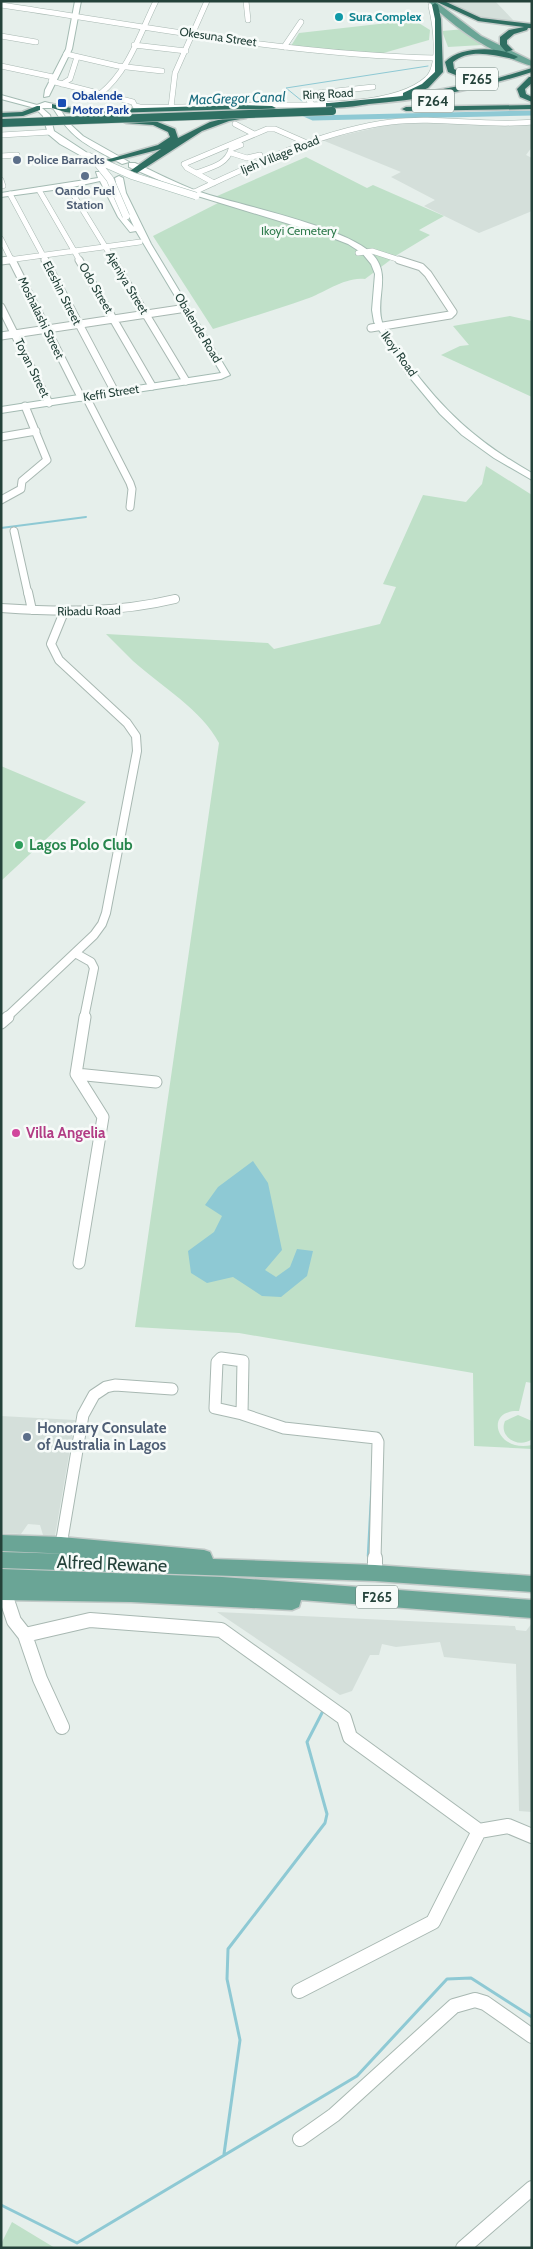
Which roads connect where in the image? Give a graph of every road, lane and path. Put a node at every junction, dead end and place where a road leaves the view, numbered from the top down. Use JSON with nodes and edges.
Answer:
{"nodes":[{"id":1,"x":78,"y":1,"type":"edge"},
{"id":2,"x":156,"y":1,"type":"edge"},
{"id":3,"x":207,"y":1,"type":"edge"},
{"id":4,"x":246,"y":1,"type":"edge"},
{"id":5,"x":434,"y":2,"type":"edge"},
{"id":6,"x":1,"y":5,"type":"edge"},
{"id":7,"x":77,"y":16,"type":"junction"},
{"id":8,"x":248,"y":20,"type":"dead end"},
{"id":9,"x":302,"y":22,"type":"dead end"},
{"id":10,"x":461,"y":24,"type":"junction"},
{"id":11,"x":143,"y":25,"type":"junction"},
{"id":12,"x":532,"y":27,"type":"edge"},
{"id":13,"x":194,"y":33,"type":"junction"},
{"id":14,"x":1,"y":36,"type":"edge"},
{"id":15,"x":36,"y":42,"type":"dead end"},
{"id":16,"x":134,"y":45,"type":"junction"},
{"id":17,"x":284,"y":46,"type":"junction"},
{"id":18,"x":509,"y":50,"type":"junction"},
{"id":19,"x":186,"y":51,"type":"junction"},
{"id":20,"x":66,"y":54,"type":"junction"},
{"id":21,"x":78,"y":57,"type":"junction"},
{"id":22,"x":514,"y":57,"type":"junction"},
{"id":23,"x":435,"y":58,"type":"junction"},
{"id":24,"x":532,"y":59,"type":"edge"},
{"id":25,"x":532,"y":64,"type":"edge"},
{"id":26,"x":1,"y":66,"type":"edge"},
{"id":27,"x":124,"y":66,"type":"junction"},
{"id":28,"x":532,"y":70,"type":"edge"},
{"id":29,"x":162,"y":71,"type":"dead end"},
{"id":30,"x":520,"y":74,"type":"junction"},
{"id":31,"x":52,"y":79,"type":"junction"},
{"id":32,"x":532,"y":79,"type":"edge"},
{"id":33,"x":367,"y":80,"type":"dead end"},
{"id":34,"x":62,"y":84,"type":"junction"},
{"id":35,"x":373,"y":87,"type":"junction"},
{"id":36,"x":100,"y":94,"type":"junction"},
{"id":37,"x":46,"y":96,"type":"junction"},
{"id":38,"x":1,"y":97,"type":"edge"},
{"id":39,"x":382,"y":98,"type":"junction"},
{"id":40,"x":532,"y":100,"type":"edge"},
{"id":41,"x":21,"y":101,"type":"junction"},
{"id":42,"x":311,"y":103,"type":"junction"},
{"id":43,"x":54,"y":106,"type":"junction"},
{"id":44,"x":37,"y":107,"type":"junction"},
{"id":45,"x":171,"y":107,"type":"junction"},
{"id":46,"x":353,"y":107,"type":"junction"},
{"id":47,"x":532,"y":107,"type":"edge"},
{"id":48,"x":389,"y":109,"type":"dead end"},
{"id":49,"x":398,"y":109,"type":"dead end"},
{"id":50,"x":273,"y":111,"type":"junction"},
{"id":51,"x":1,"y":116,"type":"edge"},
{"id":52,"x":97,"y":120,"type":"junction"},
{"id":53,"x":532,"y":122,"type":"edge"},
{"id":54,"x":1,"y":123,"type":"edge"},
{"id":55,"x":235,"y":124,"type":"dead end"},
{"id":56,"x":54,"y":134,"type":"junction"},
{"id":57,"x":254,"y":134,"type":"junction"},
{"id":58,"x":1,"y":135,"type":"edge"},
{"id":59,"x":249,"y":142,"type":"dead end"},
{"id":60,"x":232,"y":143,"type":"junction"},
{"id":61,"x":307,"y":143,"type":"junction"},
{"id":62,"x":238,"y":146,"type":"junction"},
{"id":63,"x":246,"y":149,"type":"dead end"},
{"id":64,"x":253,"y":152,"type":"dead end"},
{"id":65,"x":231,"y":153,"type":"junction"},
{"id":66,"x":17,"y":155,"type":"dead end"},
{"id":67,"x":1,"y":156,"type":"edge"},
{"id":68,"x":88,"y":156,"type":"junction"},
{"id":69,"x":126,"y":164,"type":"junction"},
{"id":70,"x":94,"y":166,"type":"junction"},
{"id":71,"x":196,"y":173,"type":"junction"},
{"id":72,"x":103,"y":177,"type":"junction"},
{"id":73,"x":122,"y":178,"type":"junction"},
{"id":74,"x":214,"y":183,"type":"junction"},
{"id":75,"x":68,"y":186,"type":"junction"},
{"id":76,"x":39,"y":190,"type":"junction"},
{"id":77,"x":195,"y":194,"type":"junction"},
{"id":78,"x":5,"y":195,"type":"edge"},
{"id":79,"x":211,"y":201,"type":"junction"},
{"id":80,"x":133,"y":230,"type":"junction"},
{"id":81,"x":1,"y":239,"type":"edge"},
{"id":82,"x":140,"y":242,"type":"junction"},
{"id":83,"x":105,"y":247,"type":"junction"},
{"id":84,"x":74,"y":251,"type":"junction"},
{"id":85,"x":361,"y":252,"type":"junction"},
{"id":86,"x":43,"y":255,"type":"junction"},
{"id":87,"x":12,"y":260,"type":"junction"},
{"id":88,"x":1,"y":261,"type":"edge"},
{"id":89,"x":1,"y":307,"type":"edge"},
{"id":90,"x":180,"y":309,"type":"junction"},
{"id":91,"x":146,"y":314,"type":"junction"},
{"id":92,"x":114,"y":319,"type":"junction"},
{"id":93,"x":78,"y":324,"type":"junction"},
{"id":94,"x":376,"y":328,"type":"junction"},
{"id":95,"x":46,"y":329,"type":"junction"},
{"id":96,"x":14,"y":334,"type":"junction"},
{"id":97,"x":1,"y":336,"type":"edge"},
{"id":98,"x":220,"y":376,"type":"junction"},
{"id":99,"x":186,"y":381,"type":"junction"},
{"id":100,"x":152,"y":386,"type":"junction"},
{"id":101,"x":115,"y":392,"type":"junction"},
{"id":102,"x":84,"y":397,"type":"junction"},
{"id":103,"x":49,"y":402,"type":"junction"},
{"id":104,"x":25,"y":406,"type":"junction"},
{"id":105,"x":1,"y":410,"type":"edge"},
{"id":106,"x":36,"y":431,"type":"junction"},
{"id":107,"x":1,"y":437,"type":"edge"},
{"id":108,"x":532,"y":478,"type":"edge"},
{"id":109,"x":532,"y":485,"type":"edge"},
{"id":110,"x":1,"y":500,"type":"edge"},
{"id":111,"x":130,"y":507,"type":"dead end"},
{"id":112,"x":14,"y":531,"type":"dead end"},
{"id":113,"x":176,"y":599,"type":"dead end"},
{"id":114,"x":1,"y":608,"type":"edge"},
{"id":115,"x":32,"y":610,"type":"junction"},
{"id":116,"x":64,"y":612,"type":"junction"},
{"id":117,"x":75,"y":953,"type":"junction"},
{"id":118,"x":1,"y":1023,"type":"edge"},
{"id":119,"x":76,"y":1074,"type":"junction"},
{"id":120,"x":156,"y":1082,"type":"dead end"},
{"id":121,"x":79,"y":1263,"type":"dead end"},
{"id":122,"x":172,"y":1389,"type":"dead end"},
{"id":123,"x":242,"y":1414,"type":"junction"},
{"id":124,"x":1,"y":1543,"type":"edge"},
{"id":125,"x":61,"y":1545,"type":"junction"},
{"id":126,"x":1,"y":1560,"type":"edge"},
{"id":127,"x":375,"y":1573,"type":"junction"},
{"id":128,"x":222,"y":1576,"type":"junction"},
{"id":129,"x":532,"y":1584,"type":"edge"},
{"id":130,"x":2,"y":1586,"type":"edge"},
{"id":131,"x":387,"y":1598,"type":"junction"},
{"id":132,"x":532,"y":1609,"type":"edge"},
{"id":133,"x":25,"y":1635,"type":"junction"},
{"id":134,"x":62,"y":1727,"type":"dead end"},
{"id":135,"x":479,"y":1831,"type":"junction"},
{"id":136,"x":532,"y":1836,"type":"edge"},
{"id":137,"x":299,"y":1991,"type":"dead end"},
{"id":138,"x":532,"y":2036,"type":"edge"},
{"id":139,"x":300,"y":2139,"type":"dead end"},
{"id":140,"x":532,"y":2188,"type":"edge"},
{"id":141,"x":465,"y":2247,"type":"edge"}],
"edges":[{"from":1,"to":7,"type":"main road"},
{"from":2,"to":11,"type":"street"},
{"from":3,"to":13,"type":"street"},
{"from":4,"to":8,"type":"street"},
{"from":5,"to":10,"type":"main road"},
{"from":5,"to":12,"type":"highway"},
{"from":5,"to":23,"type":"street"},
{"from":5,"to":46,"type":"highway"},
{"from":6,"to":7,"type":"street","name":"Okesuna Street"},
{"from":7,"to":11,"type":"street","name":"Okesuna Street"},
{"from":7,"to":20,"type":"main road"},
{"from":9,"to":17,"type":"street"},
{"from":10,"to":18,"type":"main road"},
{"from":10,"to":22,"type":"main road"},
{"from":11,"to":13,"type":"street","name":"Okesuna Street"},
{"from":11,"to":16,"type":"street"},
{"from":12,"to":18,"type":"highway"},
{"from":13,"to":17,"type":"street","name":"Okesuna Street"},
{"from":13,"to":19,"type":"street"},
{"from":14,"to":15,"type":"street"},
{"from":16,"to":19,"type":"street"},
{"from":16,"to":27,"type":"street"},
{"from":17,"to":23,"type":"street","name":"Okesuna Street"},
{"from":18,"to":24,"type":"main road"},
{"from":19,"to":45,"type":"street"},
{"from":20,"to":21,"type":"street"},
{"from":20,"to":31,"type":"main road"},
{"from":21,"to":27,"type":"street"},
{"from":21,"to":34,"type":"street"},
{"from":22,"to":25,"type":"main road","number":"F265"},
{"from":22,"to":30,"type":"highway","number":"F265"},
{"from":23,"to":39,"type":"street"},
{"from":26,"to":31,"type":"street"},
{"from":27,"to":29,"type":"street"},
{"from":27,"to":36,"type":"street"},
{"from":28,"to":30,"type":"highway","name":"Ring Road","number":"F264"},
{"from":30,"to":46,"type":"highway","name":"Ring Road","number":"F264"},
{"from":31,"to":34,"type":"street"},
{"from":31,"to":37,"type":"main road"},
{"from":32,"to":40,"type":"highway"},
{"from":32,"to":46,"type":"highway","name":"Ring Road","number":"F264"},
{"from":33,"to":35,"type":"street"},
{"from":34,"to":36,"type":"street"},
{"from":35,"to":39,"type":"street"},
{"from":35,"to":42,"type":"street"},
{"from":36,"to":45,"type":"street"},
{"from":37,"to":41,"type":"main road"},
{"from":37,"to":43,"type":"main road"},
{"from":38,"to":41,"type":"main road"},
{"from":39,"to":42,"type":"street"},
{"from":41,"to":44,"type":"main road"},
{"from":42,"to":45,"type":"street"},
{"from":43,"to":44,"type":"main road"},
{"from":43,"to":50,"type":"highway"},
{"from":43,"to":69,"type":"main road","bridge":true},
{"from":44,"to":51,"type":"highway"},
{"from":44,"to":56,"type":"main road"},
{"from":46,"to":48,"type":"highway"},
{"from":46,"to":50,"type":"highway","name":"Ring Road","number":"F264","bridge":true},
{"from":47,"to":49,"type":"highway"},
{"from":50,"to":51,"type":"highway","name":"Ring Road","number":"F264"},
{"from":50,"to":52,"type":"highway","name":"Ring Road","number":"F264","bridge":true},
{"from":50,"to":69,"type":"highway","bridge":true},
{"from":52,"to":54,"type":"highway","name":"Ring Road","number":"F264","bridge":true},
{"from":52,"to":69,"type":"highway","bridge":true},
{"from":53,"to":61,"type":"street","name":"Ijeh Village Road"},
{"from":55,"to":57,"type":"street"},
{"from":56,"to":58,"type":"street"},
{"from":56,"to":68,"type":"main road","name":"Obalende Road"},
{"from":56,"to":70,"type":"main road"},
{"from":57,"to":60,"type":"street"},
{"from":57,"to":61,"type":"street"},
{"from":59,"to":62,"type":"street"},
{"from":60,"to":62,"type":"street"},
{"from":60,"to":71,"type":"street"},
{"from":61,"to":74,"type":"street","name":"Ijeh Village Road"},
{"from":62,"to":63,"type":"street"},
{"from":62,"to":65,"type":"street"},
{"from":64,"to":65,"type":"street"},
{"from":65,"to":71,"type":"street"},
{"from":66,"to":67,"type":"street"},
{"from":68,"to":77,"type":"main road","bridge":true},
{"from":68,"to":80,"type":"main road","name":"Obalende Road","bridge":true},
{"from":69,"to":70,"type":"main road"},
{"from":69,"to":73,"type":"main road"},
{"from":69,"to":77,"type":"main road"},
{"from":70,"to":72,"type":"main road","name":"Obalende Road"},
{"from":71,"to":74,"type":"street"},
{"from":72,"to":73,"type":"main road"},
{"from":72,"to":75,"type":"main road"},
{"from":72,"to":80,"type":"main road","name":"Obalende Road"},
{"from":73,"to":79,"type":"main road"},
{"from":73,"to":98,"type":"main road","name":"Obalende Road"},
{"from":74,"to":77,"type":"street","name":"Ijeh Village Road"},
{"from":75,"to":76,"type":"main road"},
{"from":75,"to":83,"type":"street","name":"Ajeniya Street"},
{"from":76,"to":78,"type":"main road"},
{"from":76,"to":84,"type":"street","name":"Odo Street"},
{"from":77,"to":79,"type":"main road"},
{"from":77,"to":85,"type":"main road"},
{"from":78,"to":86,"type":"street","name":"Eleshin Street"},
{"from":79,"to":85,"type":"main road"},
{"from":80,"to":82,"type":"main road","name":"Obalende Road"},
{"from":81,"to":87,"type":"street","name":"Moshalashi Street"},
{"from":82,"to":83,"type":"street"},
{"from":82,"to":90,"type":"main road","name":"Obalende Road"},
{"from":83,"to":84,"type":"street"},
{"from":83,"to":91,"type":"street","name":"Ajeniya Street"},
{"from":84,"to":86,"type":"street"},
{"from":84,"to":92,"type":"street","name":"Odo Street"},
{"from":85,"to":94,"type":"main road","name":"Ikoyi Road"},
{"from":85,"to":94,"type":"street"},
{"from":86,"to":87,"type":"street"},
{"from":86,"to":93,"type":"street","name":"Eleshin Street"},
{"from":87,"to":88,"type":"street"},
{"from":87,"to":95,"type":"street","name":"Moshalashi Street"},
{"from":89,"to":96,"type":"street","name":"Toyan Street"},
{"from":90,"to":91,"type":"street"},
{"from":90,"to":98,"type":"main road","name":"Obalende Road"},
{"from":91,"to":92,"type":"street"},
{"from":91,"to":99,"type":"street","name":"Ajeniya Street"},
{"from":92,"to":93,"type":"street"},
{"from":92,"to":100,"type":"street","name":"Odo Street"},
{"from":93,"to":95,"type":"street"},
{"from":93,"to":101,"type":"street","name":"Eleshin Street"},
{"from":94,"to":108,"type":"main road","name":"Ikoyi Road"},
{"from":94,"to":109,"type":"main road","name":"Ikoyi Road"},
{"from":95,"to":96,"type":"street"},
{"from":95,"to":102,"type":"street","name":"Moshalashi Street"},
{"from":96,"to":97,"type":"street"},
{"from":96,"to":103,"type":"street","name":"Toyan Street"},
{"from":98,"to":99,"type":"main road","name":"Keffi Street"},
{"from":99,"to":100,"type":"main road","name":"Keffi Street"},
{"from":100,"to":101,"type":"main road","name":"Keffi Street"},
{"from":101,"to":102,"type":"main road","name":"Keffi Street"},
{"from":102,"to":103,"type":"main road","name":"Keffi Street"},
{"from":102,"to":111,"type":"street","name":"Moshalashi Street"},
{"from":103,"to":104,"type":"main road","name":"Keffi Street"},
{"from":104,"to":105,"type":"main road","name":"Keffi Street"},
{"from":104,"to":106,"type":"street"},
{"from":106,"to":107,"type":"street"},
{"from":106,"to":110,"type":"street"},
{"from":112,"to":115,"type":"street"},
{"from":113,"to":116,"type":"street","name":"Ribadu Road"},
{"from":114,"to":115,"type":"street","name":"Ribadu Road"},
{"from":115,"to":116,"type":"street","name":"Ribadu Road"},
{"from":116,"to":117,"type":"street"},
{"from":117,"to":118,"type":"street"},
{"from":117,"to":119,"type":"street"},
{"from":119,"to":120,"type":"street"},
{"from":119,"to":121,"type":"street"},
{"from":122,"to":125,"type":"street"},
{"from":123,"to":123,"type":"street"},
{"from":123,"to":127,"type":"street"},
{"from":124,"to":125,"type":"main road"},
{"from":125,"to":127,"type":"main road"},
{"from":126,"to":128,"type":"main road","name":"Alfred Rewane","number":"F265"},
{"from":127,"to":128,"type":"main road","number":"F265"},
{"from":127,"to":129,"type":"main road","number":"F265"},
{"from":128,"to":130,"type":"main road","number":"F265"},
{"from":128,"to":131,"type":"main road","number":"F265"},
{"from":130,"to":131,"type":"main road"},
{"from":130,"to":133,"type":"street"},
{"from":131,"to":132,"type":"main road","number":"F265"},
{"from":133,"to":134,"type":"street"},
{"from":133,"to":135,"type":"street"},
{"from":135,"to":136,"type":"street"},
{"from":135,"to":137,"type":"street"},
{"from":138,"to":139,"type":"street"},
{"from":140,"to":141,"type":"street"}]}
